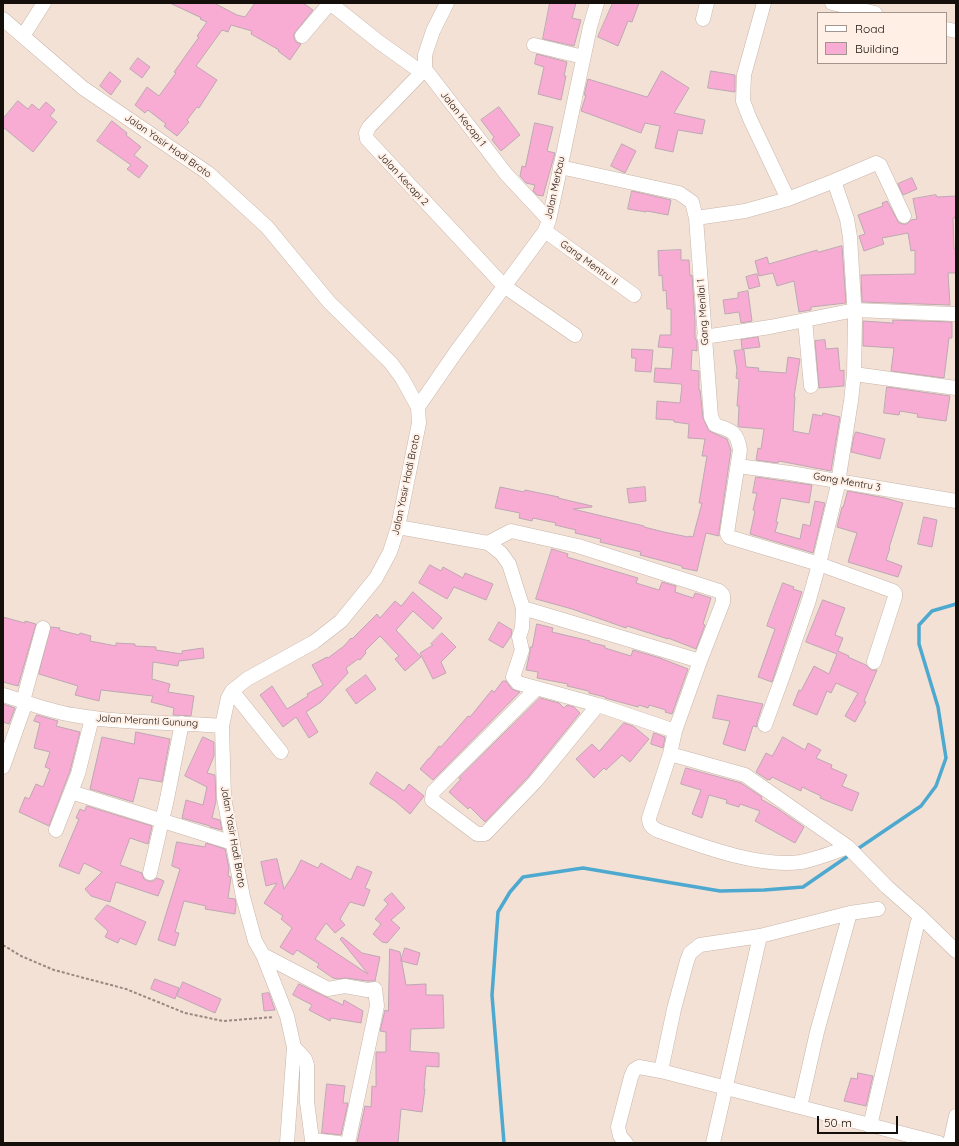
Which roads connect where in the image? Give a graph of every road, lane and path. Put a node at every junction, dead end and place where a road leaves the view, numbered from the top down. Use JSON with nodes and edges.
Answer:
{"nodes":[{"id":1,"x":44,"y":3,"type":"edge"},
{"id":2,"x":330,"y":3,"type":"edge"},
{"id":3,"x":447,"y":3,"type":"edge"},
{"id":4,"x":597,"y":3,"type":"edge"},
{"id":5,"x":707,"y":3,"type":"edge"},
{"id":6,"x":764,"y":3,"type":"edge"},
{"id":7,"x":832,"y":3,"type":"edge"},
{"id":8,"x":871,"y":12,"type":"edge"},
{"id":9,"x":3,"y":19,"type":"edge"},
{"id":10,"x":703,"y":19,"type":"dead end"},
{"id":11,"x":23,"y":36,"type":"junction"},
{"id":12,"x":302,"y":36,"type":"dead end"},
{"id":13,"x":534,"y":45,"type":"dead end"},
{"id":14,"x":583,"y":57,"type":"junction"},
{"id":15,"x":423,"y":71,"type":"junction"},
{"id":16,"x":560,"y":167,"type":"junction"},
{"id":17,"x":834,"y":181,"type":"junction"},
{"id":18,"x":788,"y":199,"type":"junction"},
{"id":19,"x":904,"y":216,"type":"dead end"},
{"id":20,"x":696,"y":218,"type":"junction"},
{"id":21,"x":547,"y":226,"type":"junction"},
{"id":22,"x":504,"y":286,"type":"junction"},
{"id":23,"x":634,"y":295,"type":"dead end"},
{"id":24,"x":855,"y":310,"type":"junction"},
{"id":25,"x":954,"y":314,"type":"dead end"},
{"id":26,"x":805,"y":320,"type":"junction"},
{"id":27,"x":575,"y":335,"type":"dead end"},
{"id":28,"x":704,"y":337,"type":"junction"},
{"id":29,"x":854,"y":374,"type":"junction"},
{"id":30,"x":811,"y":386,"type":"dead end"},
{"id":31,"x":956,"y":388,"type":"edge"},
{"id":32,"x":418,"y":407,"type":"junction"},
{"id":33,"x":738,"y":466,"type":"junction"},
{"id":34,"x":838,"y":480,"type":"junction"},
{"id":35,"x":956,"y":501,"type":"edge"},
{"id":36,"x":398,"y":527,"type":"junction"},
{"id":37,"x":488,"y":543,"type":"junction"},
{"id":38,"x":819,"y":564,"type":"junction"},
{"id":39,"x":523,"y":608,"type":"junction"},
{"id":40,"x":43,"y":628,"type":"dead end"},
{"id":41,"x":700,"y":661,"type":"junction"},
{"id":42,"x":874,"y":662,"type":"dead end"},
{"id":43,"x":537,"y":688,"type":"junction"},
{"id":44,"x":232,"y":691,"type":"junction"},
{"id":45,"x":3,"y":695,"type":"edge"},
{"id":46,"x":24,"y":702,"type":"junction"},
{"id":47,"x":598,"y":706,"type":"junction"},
{"id":48,"x":92,"y":718,"type":"junction"},
{"id":49,"x":182,"y":723,"type":"junction"},
{"id":50,"x":765,"y":725,"type":"dead end"},
{"id":51,"x":222,"y":726,"type":"junction"},
{"id":52,"x":675,"y":731,"type":"junction"},
{"id":53,"x":281,"y":752,"type":"dead end"},
{"id":54,"x":670,"y":754,"type":"junction"},
{"id":55,"x":3,"y":767,"type":"edge"},
{"id":56,"x":71,"y":792,"type":"junction"},
{"id":57,"x":162,"y":821,"type":"junction"},
{"id":58,"x":56,"y":830,"type":"dead end"},
{"id":59,"x":233,"y":844,"type":"junction"},
{"id":60,"x":849,"y":849,"type":"junction"},
{"id":61,"x":150,"y":873,"type":"dead end"},
{"id":62,"x":878,"y":909,"type":"dead end"},
{"id":63,"x":850,"y":912,"type":"junction"},
{"id":64,"x":920,"y":916,"type":"junction"},
{"id":65,"x":760,"y":936,"type":"junction"},
{"id":66,"x":3,"y":945,"type":"edge"},
{"id":67,"x":956,"y":951,"type":"edge"},
{"id":68,"x":263,"y":956,"type":"junction"},
{"id":69,"x":287,"y":1016,"type":"junction"},
{"id":70,"x":294,"y":1047,"type":"junction"},
{"id":71,"x":661,"y":1071,"type":"junction"},
{"id":72,"x":725,"y":1088,"type":"junction"},
{"id":73,"x":800,"y":1107,"type":"junction"},
{"id":74,"x":956,"y":1116,"type":"edge"},
{"id":75,"x":870,"y":1126,"type":"junction"},
{"id":76,"x":287,"y":1143,"type":"edge"},
{"id":77,"x":339,"y":1143,"type":"edge"},
{"id":78,"x":348,"y":1143,"type":"edge"},
{"id":79,"x":626,"y":1143,"type":"edge"},
{"id":80,"x":713,"y":1143,"type":"edge"},
{"id":81,"x":939,"y":1143,"type":"edge"},
{"id":82,"x":950,"y":1143,"type":"edge"}],
"edges":[{"from":1,"to":11,"type":"street"},
{"from":2,"to":12,"type":"street"},
{"from":2,"to":15,"type":"street","name":"Jalan Kecapi 1"},
{"from":3,"to":15,"type":"street"},
{"from":4,"to":14,"type":"street","name":"Jalan Merbau"},
{"from":5,"to":10,"type":"street"},
{"from":6,"to":18,"type":"street"},
{"from":7,"to":8,"type":"street"},
{"from":9,"to":11,"type":"street","name":"Jalan Yasir Hadi Broto"},
{"from":11,"to":32,"type":"street","name":"Jalan Yasir Hadi Broto"},
{"from":13,"to":14,"type":"street"},
{"from":14,"to":16,"type":"street","name":"Jalan Merbau"},
{"from":15,"to":21,"type":"street","name":"Jalan Kecapi 1"},
{"from":15,"to":22,"type":"street","name":"Jalan Kecapi 2"},
{"from":16,"to":20,"type":"street","name":"Gang Menilai 1"},
{"from":16,"to":21,"type":"street","name":"Jalan Merbau"},
{"from":17,"to":18,"type":"street"},
{"from":17,"to":19,"type":"street"},
{"from":17,"to":24,"type":"street"},
{"from":18,"to":20,"type":"street"},
{"from":20,"to":28,"type":"street","name":"Gang Menilai 1"},
{"from":21,"to":22,"type":"street","name":"Jalan Merbau"},
{"from":21,"to":23,"type":"street","name":"Gang Mentru II"},
{"from":22,"to":27,"type":"street"},
{"from":22,"to":32,"type":"street","name":"Jalan Merbau"},
{"from":24,"to":25,"type":"street"},
{"from":24,"to":26,"type":"street"},
{"from":24,"to":29,"type":"street"},
{"from":26,"to":28,"type":"street"},
{"from":26,"to":30,"type":"street"},
{"from":28,"to":33,"type":"street","name":"Gang Menilai 1"},
{"from":29,"to":31,"type":"street"},
{"from":29,"to":34,"type":"street"},
{"from":32,"to":36,"type":"street","name":"Jalan Yasir Hadi Broto"},
{"from":33,"to":34,"type":"street","name":"Gang Mentru 3"},
{"from":33,"to":38,"type":"street","name":"Gang Menilai 1"},
{"from":34,"to":35,"type":"street","name":"Gang Mentru 3"},
{"from":34,"to":38,"type":"street"},
{"from":36,"to":37,"type":"street"},
{"from":36,"to":44,"type":"street","name":"Jalan Yasir Hadi Broto"},
{"from":37,"to":39,"type":"street"},
{"from":37,"to":41,"type":"street"},
{"from":38,"to":42,"type":"street"},
{"from":38,"to":50,"type":"street"},
{"from":39,"to":41,"type":"street"},
{"from":39,"to":43,"type":"street"},
{"from":40,"to":46,"type":"street"},
{"from":41,"to":52,"type":"street"},
{"from":43,"to":47,"type":"street"},
{"from":43,"to":47,"type":"street"},
{"from":44,"to":51,"type":"street","name":"Jalan Yasir Hadi Broto"},
{"from":44,"to":53,"type":"street"},
{"from":45,"to":46,"type":"street","name":"Jalan Meranti Gunung"},
{"from":46,"to":48,"type":"street","name":"Jalan Meranti Gunung"},
{"from":46,"to":55,"type":"street"},
{"from":47,"to":52,"type":"street"},
{"from":48,"to":49,"type":"street","name":"Jalan Meranti Gunung"},
{"from":48,"to":56,"type":"street"},
{"from":49,"to":51,"type":"street","name":"Jalan Meranti Gunung"},
{"from":49,"to":57,"type":"street"},
{"from":51,"to":59,"type":"street","name":"Jalan Yasir Hadi Broto"},
{"from":52,"to":54,"type":"street"},
{"from":54,"to":60,"type":"street"},
{"from":54,"to":60,"type":"street"},
{"from":56,"to":57,"type":"street"},
{"from":56,"to":58,"type":"street"},
{"from":57,"to":59,"type":"street"},
{"from":57,"to":61,"type":"street"},
{"from":59,"to":68,"type":"street","name":"Jalan Yasir Hadi Broto"},
{"from":60,"to":64,"type":"street"},
{"from":62,"to":63,"type":"street"},
{"from":63,"to":65,"type":"street"},
{"from":63,"to":73,"type":"street"},
{"from":64,"to":67,"type":"street"},
{"from":64,"to":75,"type":"street"},
{"from":65,"to":71,"type":"street"},
{"from":65,"to":72,"type":"street"},
{"from":66,"to":69,"type":"path"},
{"from":68,"to":69,"type":"street","name":"Jalan Yasir Hadi Broto"},
{"from":68,"to":78,"type":"street"},
{"from":69,"to":70,"type":"street","name":"Jalan Yasir Hadi Broto"},
{"from":70,"to":76,"type":"street","name":"Jalan Yasir Hadi Broto"},
{"from":70,"to":77,"type":"street"},
{"from":71,"to":72,"type":"street"},
{"from":71,"to":79,"type":"street"},
{"from":72,"to":73,"type":"street"},
{"from":72,"to":80,"type":"street"},
{"from":73,"to":75,"type":"street"},
{"from":74,"to":82,"type":"street"},
{"from":75,"to":81,"type":"street"}]}
